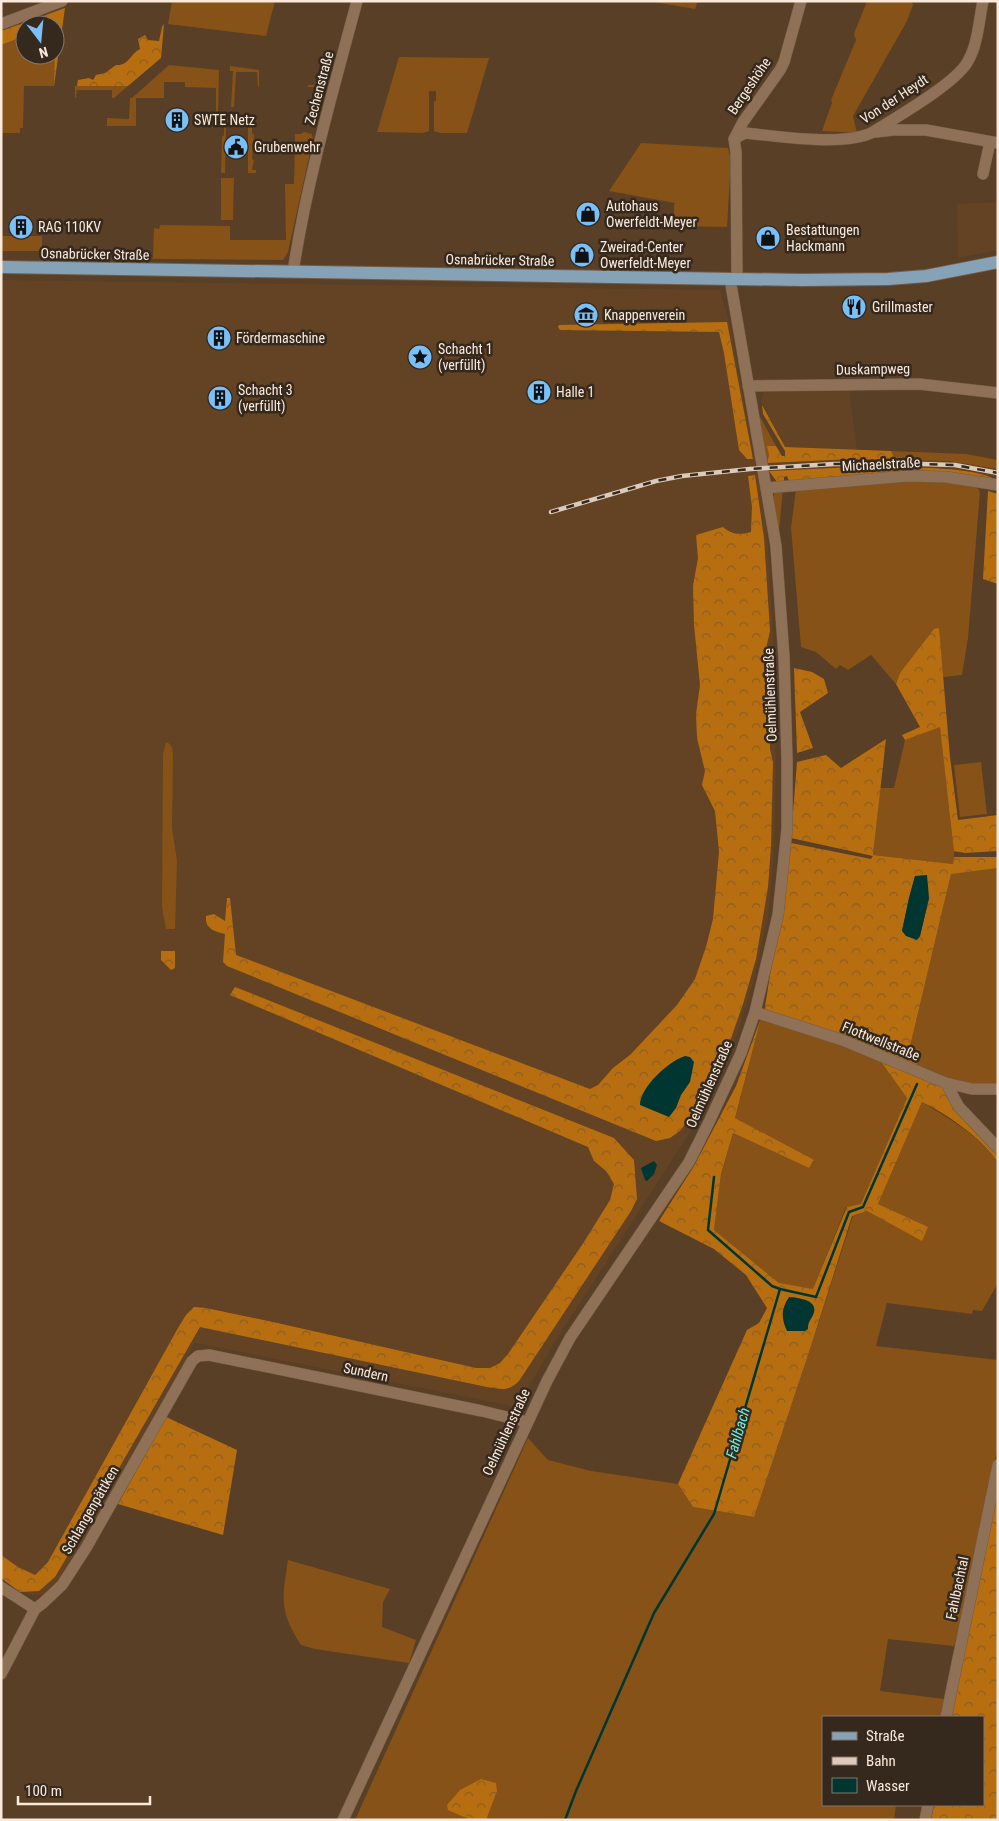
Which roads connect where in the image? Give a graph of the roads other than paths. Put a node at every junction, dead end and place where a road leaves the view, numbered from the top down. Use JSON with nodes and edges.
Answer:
{"nodes":[{"id":1,"x":62,"y":1,"type":"edge"},
{"id":2,"x":357,"y":1,"type":"edge"},
{"id":3,"x":801,"y":1,"type":"edge"},
{"id":4,"x":982,"y":1,"type":"edge"},
{"id":5,"x":1,"y":24,"type":"edge"},
{"id":6,"x":873,"y":132,"type":"junction"},
{"id":7,"x":734,"y":139,"type":"junction"},
{"id":8,"x":994,"y":143,"type":"edge"},
{"id":9,"x":983,"y":174,"type":"dead end"},
{"id":10,"x":998,"y":262,"type":"edge"},
{"id":11,"x":1,"y":267,"type":"edge"},
{"id":12,"x":293,"y":272,"type":"junction"},
{"id":13,"x":734,"y":279,"type":"junction"},
{"id":14,"x":748,"y":386,"type":"junction"},
{"id":15,"x":998,"y":393,"type":"edge"},
{"id":16,"x":998,"y":485,"type":"edge"},
{"id":17,"x":766,"y":488,"type":"junction"},
{"id":18,"x":755,"y":1012,"type":"junction"},
{"id":19,"x":946,"y":1083,"type":"junction"},
{"id":20,"x":998,"y":1090,"type":"edge"},
{"id":21,"x":998,"y":1148,"type":"edge"},
{"id":22,"x":198,"y":1356,"type":"joint"},
{"id":23,"x":527,"y":1422,"type":"junction"},
{"id":24,"x":998,"y":1465,"type":"edge"},
{"id":25,"x":1,"y":1588,"type":"edge"},
{"id":26,"x":35,"y":1609,"type":"junction"},
{"id":27,"x":1,"y":1674,"type":"edge"},
{"id":28,"x":946,"y":1716,"type":"edge"},
{"id":29,"x":928,"y":1806,"type":"edge"},
{"id":30,"x":343,"y":1820,"type":"edge"},
{"id":31,"x":925,"y":1820,"type":"edge"}],
"edges":[{"from":1,"to":5,"type":"street"},
{"from":2,"to":12,"type":"street","name":"Zechenstraße"},
{"from":3,"to":7,"type":"street","name":"Bergeshöhe"},
{"from":4,"to":6,"type":"street","name":"Von der Heydt"},
{"from":6,"to":7,"type":"street","name":"Von der Heydt"},
{"from":6,"to":8,"type":"street"},
{"from":7,"to":13,"type":"street"},
{"from":8,"to":9,"type":"street"},
{"from":10,"to":13,"type":"main road","name":"Osnabrücker Straße"},
{"from":11,"to":12,"type":"main road","name":"Osnabrücker Straße"},
{"from":12,"to":13,"type":"main road","name":"Osnabrücker Straße"},
{"from":13,"to":14,"type":"street","name":"Oelmühlenstraße"},
{"from":14,"to":15,"type":"street","name":"Duskampweg"},
{"from":14,"to":17,"type":"street","name":"Oelmühlenstraße"},
{"from":16,"to":17,"type":"street","name":"Michaelstraße"},
{"from":17,"to":18,"type":"street","name":"Oelmühlenstraße"},
{"from":18,"to":19,"type":"street","name":"Flottwellstraße"},
{"from":18,"to":23,"type":"street","name":"Oelmühlenstraße"},
{"from":19,"to":20,"type":"street","name":"Flottwellstraße"},
{"from":19,"to":21,"type":"street"},
{"from":22,"to":23,"type":"street","name":"Sundern"},
{"from":22,"to":26,"type":"street","name":"Schlangenpättken"},
{"from":23,"to":30,"type":"street","name":"Oelmühlenstraße"},
{"from":24,"to":28,"type":"street","name":"Fahlbachtal"},
{"from":25,"to":26,"type":"street"},
{"from":26,"to":27,"type":"street","name":"Schlangenpättken"},
{"from":29,"to":31,"type":"street"}]}
